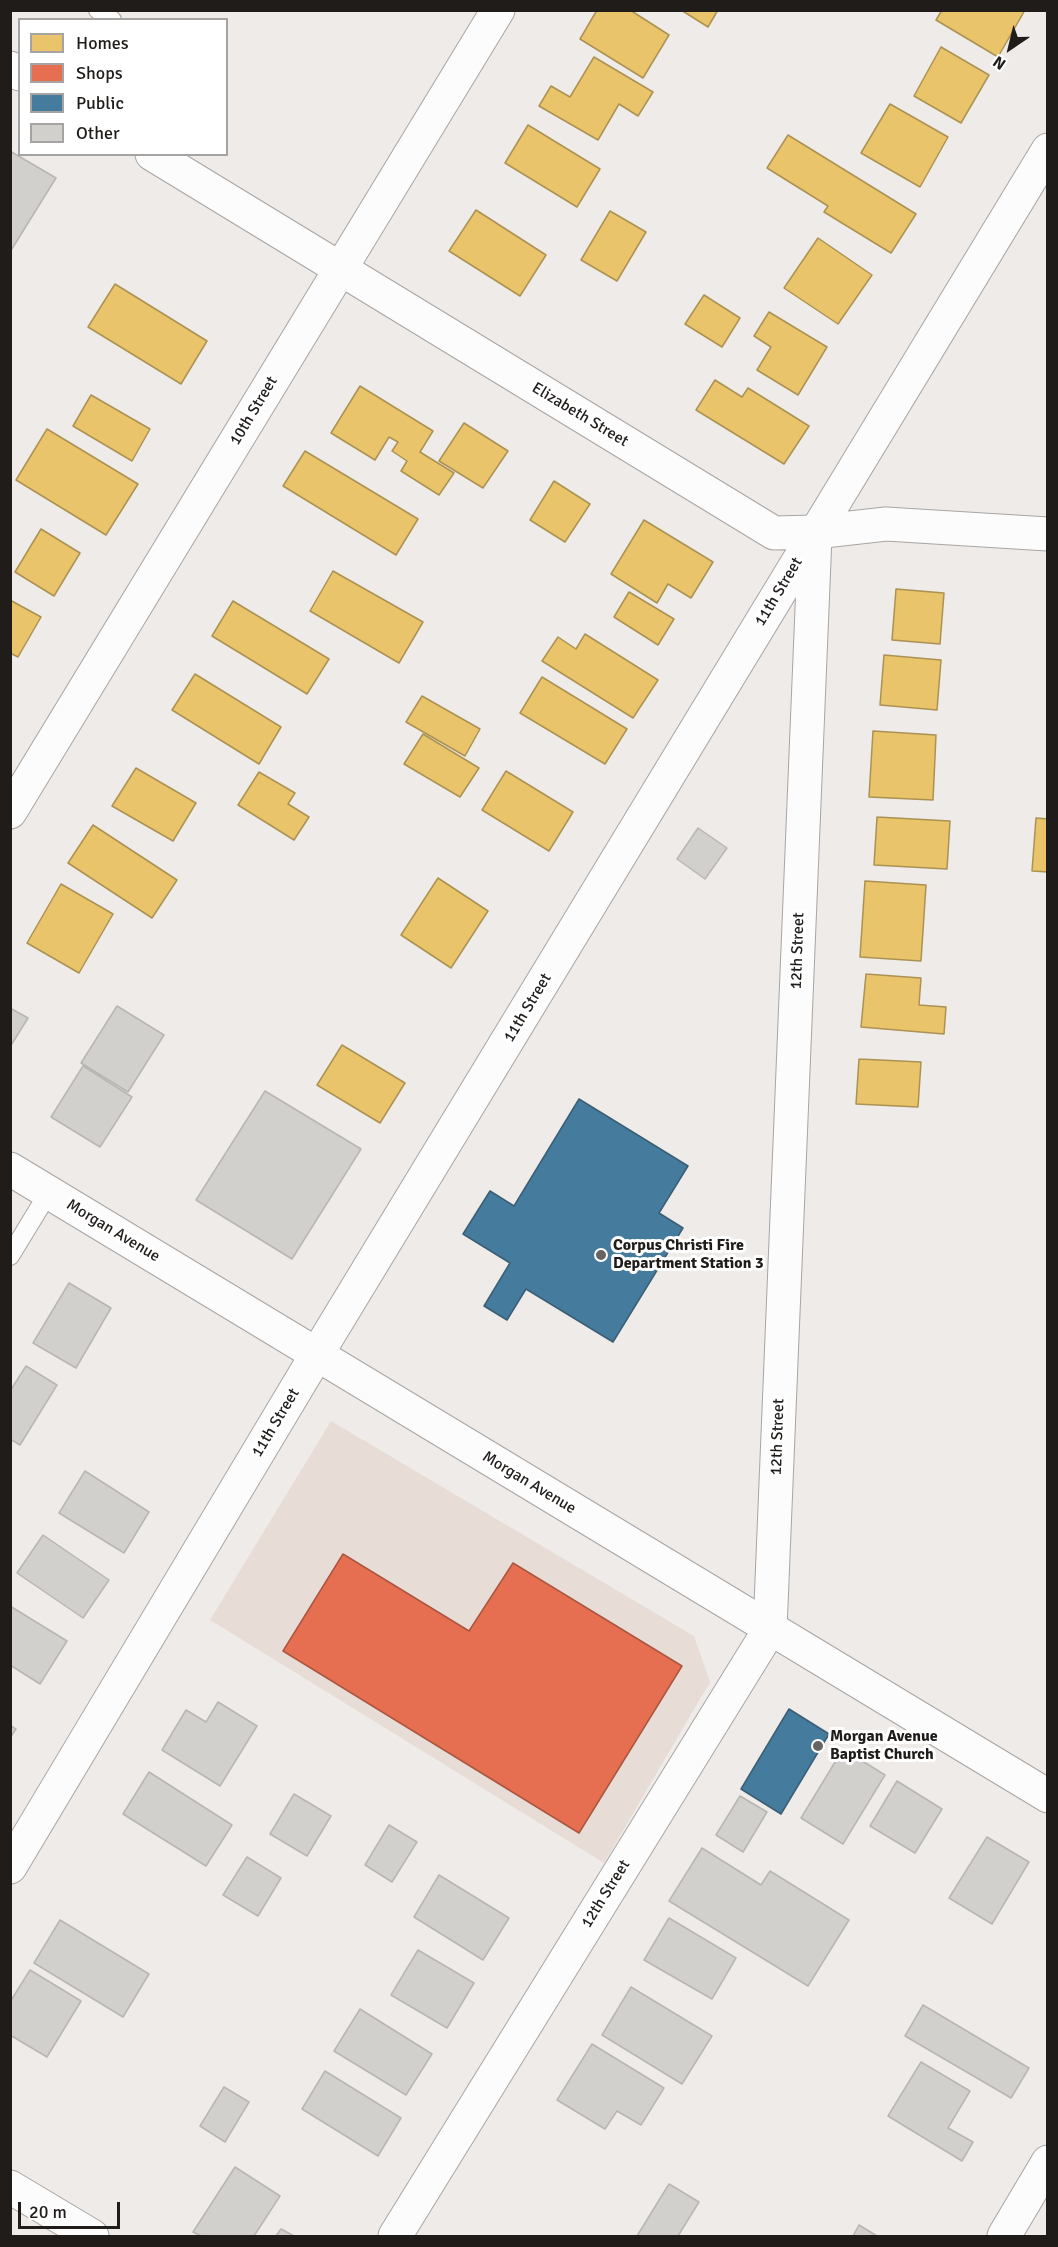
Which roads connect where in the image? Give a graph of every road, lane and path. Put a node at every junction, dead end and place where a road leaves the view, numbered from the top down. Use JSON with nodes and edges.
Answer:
{"nodes":[{"id":1,"x":498,"y":10,"type":"edge"},
{"id":2,"x":1047,"y":150,"type":"edge"},
{"id":3,"x":155,"y":156,"type":"edge"},
{"id":4,"x":340,"y":269,"type":"junction"},
{"id":5,"x":815,"y":532,"type":"junction"},
{"id":6,"x":1047,"y":534,"type":"edge"},
{"id":7,"x":10,"y":812,"type":"edge"},
{"id":8,"x":10,"y":1168,"type":"edge"},
{"id":9,"x":49,"y":1192,"type":"junction"},
{"id":10,"x":10,"y":1256,"type":"edge"},
{"id":11,"x":317,"y":1354,"type":"junction"},
{"id":12,"x":770,"y":1629,"type":"junction"},
{"id":13,"x":1047,"y":1796,"type":"edge"},
{"id":14,"x":10,"y":1866,"type":"edge"},
{"id":15,"x":1043,"y":2182,"type":"edge"},
{"id":16,"x":10,"y":2187,"type":"edge"},
{"id":17,"x":92,"y":2236,"type":"edge"},
{"id":18,"x":395,"y":2236,"type":"edge"},
{"id":19,"x":1005,"y":2236,"type":"edge"}],
"edges":[{"from":1,"to":4,"type":"street","name":"10th Street"},
{"from":2,"to":5,"type":"street","name":"11th Street"},
{"from":3,"to":4,"type":"street","name":"Elizabeth Street"},
{"from":4,"to":5,"type":"street","name":"Elizabeth Street"},
{"from":4,"to":7,"type":"street","name":"10th Street"},
{"from":5,"to":6,"type":"street","name":"Elizabeth Street"},
{"from":5,"to":11,"type":"street","name":"11th Street"},
{"from":5,"to":12,"type":"street","name":"12th Street"},
{"from":8,"to":9,"type":"street","name":"Morgan Avenue"},
{"from":9,"to":10,"type":"lane"},
{"from":9,"to":11,"type":"street","name":"Morgan Avenue"},
{"from":11,"to":12,"type":"street","name":"Morgan Avenue"},
{"from":11,"to":14,"type":"street","name":"11th Street"},
{"from":12,"to":13,"type":"street","name":"Morgan Avenue"},
{"from":12,"to":18,"type":"street","name":"12th Street"},
{"from":15,"to":19,"type":"street"},
{"from":16,"to":17,"type":"street"}]}
